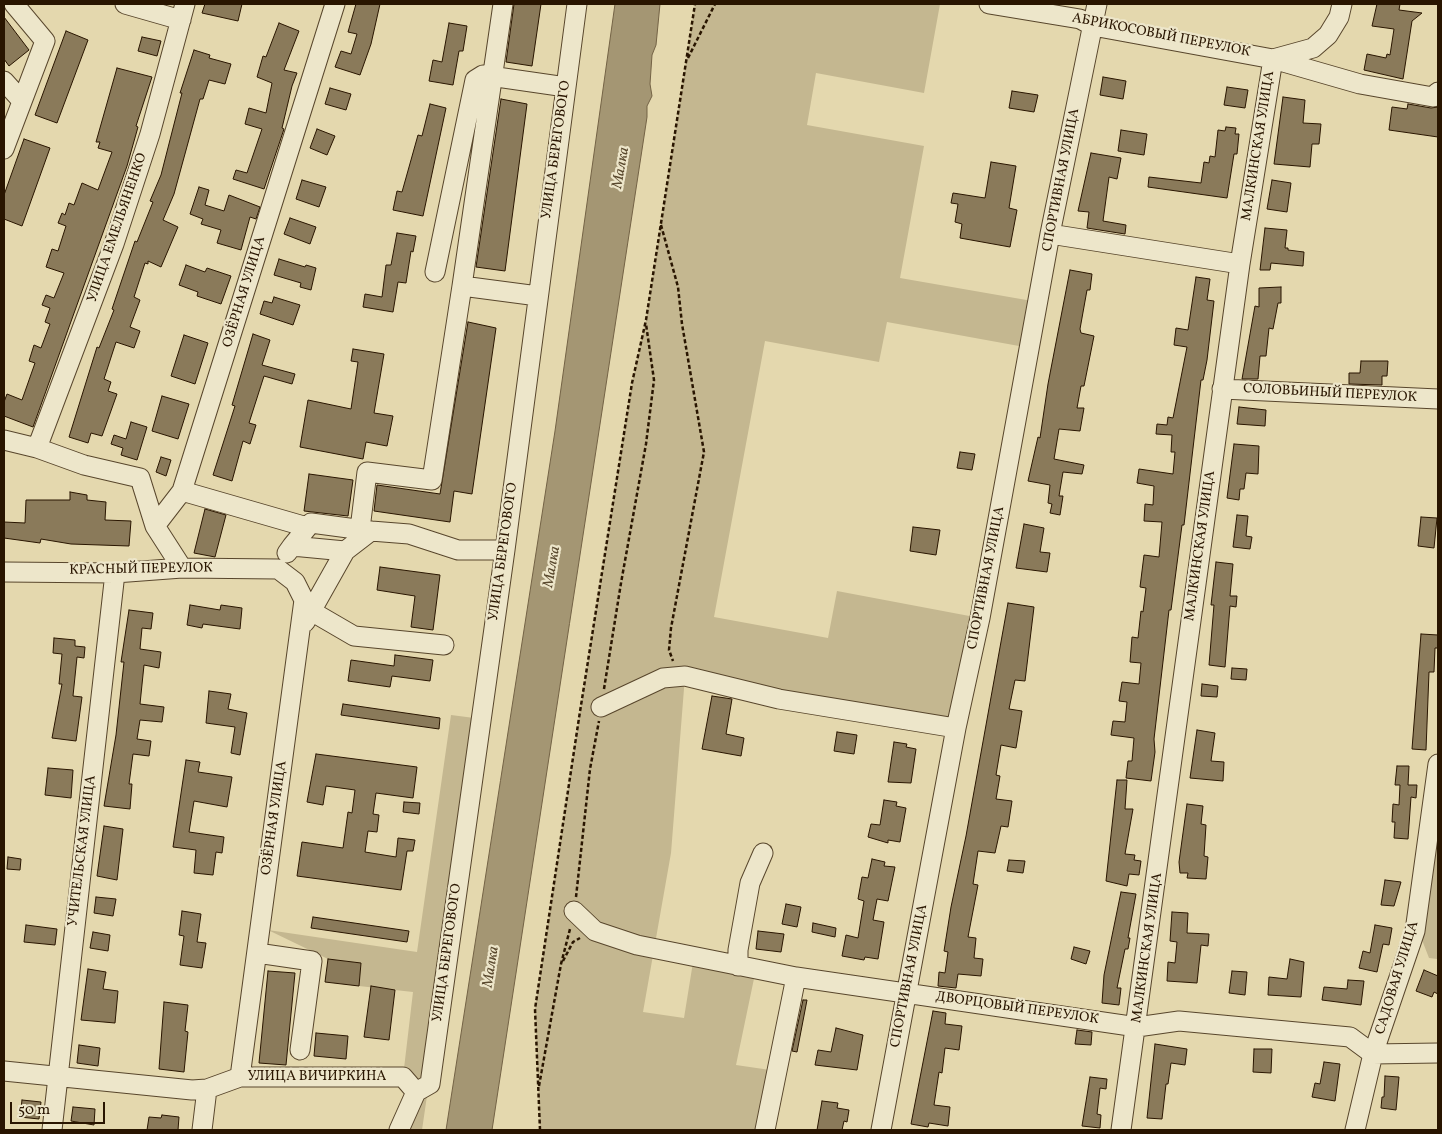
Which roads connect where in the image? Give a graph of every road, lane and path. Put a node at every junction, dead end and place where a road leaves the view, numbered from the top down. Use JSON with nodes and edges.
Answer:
{"nodes":[{"id":1,"x":14,"y":4,"type":"edge"},
{"id":2,"x":125,"y":4,"type":"edge"},
{"id":3,"x":335,"y":4,"type":"edge"},
{"id":4,"x":503,"y":4,"type":"edge"},
{"id":5,"x":577,"y":4,"type":"edge"},
{"id":6,"x":695,"y":4,"type":"edge"},
{"id":7,"x":714,"y":4,"type":"edge"},
{"id":8,"x":990,"y":4,"type":"edge"},
{"id":9,"x":1097,"y":4,"type":"edge"},
{"id":10,"x":1342,"y":4,"type":"edge"},
{"id":11,"x":183,"y":12,"type":"edge"},
{"id":12,"x":1093,"y":26,"type":"junction"},
{"id":13,"x":1273,"y":59,"type":"junction"},
{"id":14,"x":686,"y":62,"type":"junction"},
{"id":15,"x":492,"y":76,"type":"junction"},
{"id":16,"x":4,"y":81,"type":"edge"},
{"id":17,"x":566,"y":87,"type":"junction"},
{"id":18,"x":1438,"y":92,"type":"edge"},
{"id":19,"x":22,"y":101,"type":"junction"},
{"id":20,"x":4,"y":149,"type":"edge"},
{"id":21,"x":661,"y":224,"type":"junction"},
{"id":22,"x":1050,"y":234,"type":"junction"},
{"id":23,"x":1240,"y":264,"type":"junction"},
{"id":24,"x":435,"y":272,"type":"dead end"},
{"id":25,"x":462,"y":286,"type":"junction"},
{"id":26,"x":538,"y":296,"type":"junction"},
{"id":27,"x":1222,"y":389,"type":"junction"},
{"id":28,"x":1438,"y":399,"type":"edge"},
{"id":29,"x":4,"y":440,"type":"edge"},
{"id":30,"x":37,"y":448,"type":"junction"},
{"id":31,"x":182,"y":491,"type":"junction"},
{"id":32,"x":155,"y":526,"type":"junction"},
{"id":33,"x":307,"y":527,"type":"junction"},
{"id":34,"x":366,"y":530,"type":"junction"},
{"id":35,"x":292,"y":546,"type":"junction"},
{"id":36,"x":504,"y":550,"type":"junction"},
{"id":37,"x":345,"y":551,"type":"junction"},
{"id":38,"x":182,"y":568,"type":"junction"},
{"id":39,"x":278,"y":569,"type":"junction"},
{"id":40,"x":4,"y":572,"type":"edge"},
{"id":41,"x":115,"y":573,"type":"junction"},
{"id":42,"x":308,"y":606,"type":"junction"},
{"id":43,"x":444,"y":645,"type":"dead end"},
{"id":44,"x":685,"y":676,"type":"junction"},
{"id":45,"x":601,"y":707,"type":"dead end"},
{"id":46,"x":956,"y":728,"type":"junction"},
{"id":47,"x":1438,"y":764,"type":"edge"},
{"id":48,"x":763,"y":853,"type":"dead end"},
{"id":49,"x":574,"y":911,"type":"dead end"},
{"id":50,"x":595,"y":931,"type":"junction"},
{"id":51,"x":256,"y":953,"type":"junction"},
{"id":52,"x":561,"y":964,"type":"dead end"},
{"id":53,"x":738,"y":966,"type":"junction"},
{"id":54,"x":796,"y":977,"type":"junction"},
{"id":55,"x":907,"y":993,"type":"junction"},
{"id":56,"x":1137,"y":1027,"type":"junction"},
{"id":57,"x":300,"y":1050,"type":"dead end"},
{"id":58,"x":1438,"y":1053,"type":"edge"},
{"id":59,"x":1373,"y":1054,"type":"junction"},
{"id":60,"x":4,"y":1071,"type":"edge"},
{"id":61,"x":56,"y":1076,"type":"junction"},
{"id":62,"x":240,"y":1078,"type":"junction"},
{"id":63,"x":207,"y":1089,"type":"junction"},
{"id":64,"x":416,"y":1092,"type":"junction"},
{"id":65,"x":52,"y":1130,"type":"edge"},
{"id":66,"x":202,"y":1130,"type":"edge"},
{"id":67,"x":399,"y":1130,"type":"edge"},
{"id":68,"x":540,"y":1130,"type":"edge"},
{"id":69,"x":765,"y":1130,"type":"edge"},
{"id":70,"x":881,"y":1130,"type":"edge"},
{"id":71,"x":1122,"y":1130,"type":"edge"},
{"id":72,"x":1355,"y":1130,"type":"edge"}],
"edges":[{"from":1,"to":19,"type":"street"},
{"from":2,"to":11,"type":"street"},
{"from":3,"to":31,"type":"street","name":"ОЗЁРНАЯ УЛИЦА"},
{"from":4,"to":15,"type":"street"},
{"from":5,"to":17,"type":"street","name":"УЛИЦА БЕРЕГОВОГО"},
{"from":6,"to":14,"type":"path"},
{"from":7,"to":14,"type":"path"},
{"from":8,"to":12,"type":"street","name":"АБРИКОСОВЫЙ ПЕРЕУЛОК"},
{"from":9,"to":12,"type":"street","name":"СПОРТИВНАЯ УЛИЦА"},
{"from":10,"to":13,"type":"street","name":"МАЛКИНСКАЯ УЛИЦА"},
{"from":11,"to":30,"type":"street","name":"УЛИЦА ЕМЕЛЬЯНЕНКО"},
{"from":12,"to":13,"type":"street","name":"АБРИКОСОВЫЙ ПЕРЕУЛОК"},
{"from":12,"to":22,"type":"street","name":"СПОРТИВНАЯ УЛИЦА"},
{"from":13,"to":18,"type":"street","name":"АБРИКОСОВЫЙ ПЕРЕУЛОК"},
{"from":13,"to":23,"type":"street","name":"МАЛКИНСКАЯ УЛИЦА"},
{"from":14,"to":21,"type":"path"},
{"from":15,"to":17,"type":"street"},
{"from":15,"to":24,"type":"street"},
{"from":15,"to":25,"type":"street"},
{"from":16,"to":19,"type":"street"},
{"from":17,"to":26,"type":"street","name":"УЛИЦА БЕРЕГОВОГО"},
{"from":19,"to":20,"type":"street"},
{"from":21,"to":44,"type":"path"},
{"from":21,"to":68,"type":"path"},
{"from":22,"to":23,"type":"street"},
{"from":22,"to":46,"type":"street","name":"СПОРТИВНАЯ УЛИЦА"},
{"from":23,"to":27,"type":"street","name":"МАЛКИНСКАЯ УЛИЦА"},
{"from":25,"to":26,"type":"street"},
{"from":25,"to":34,"type":"street"},
{"from":26,"to":36,"type":"street","name":"УЛИЦА БЕРЕГОВОГО"},
{"from":27,"to":28,"type":"street","name":"СОЛОВЬИНЫЙ ПЕРЕУЛОК"},
{"from":27,"to":56,"type":"street","name":"МАЛКИНСКАЯ УЛИЦА"},
{"from":29,"to":30,"type":"street"},
{"from":30,"to":32,"type":"street"},
{"from":31,"to":32,"type":"street","name":"ОЗЁРНАЯ УЛИЦА"},
{"from":31,"to":33,"type":"street"},
{"from":32,"to":38,"type":"street"},
{"from":33,"to":34,"type":"street"},
{"from":33,"to":35,"type":"street"},
{"from":34,"to":36,"type":"street"},
{"from":34,"to":37,"type":"street"},
{"from":35,"to":37,"type":"street"},
{"from":35,"to":39,"type":"street"},
{"from":36,"to":64,"type":"street","name":"УЛИЦА БЕРЕГОВОГО"},
{"from":37,"to":42,"type":"street"},
{"from":38,"to":39,"type":"street","name":"КРАСНЫЙ ПЕРЕУЛОК"},
{"from":38,"to":41,"type":"street","name":"КРАСНЫЙ ПЕРЕУЛОК"},
{"from":39,"to":42,"type":"street"},
{"from":40,"to":41,"type":"street","name":"КРАСНЫЙ ПЕРЕУЛОК"},
{"from":41,"to":61,"type":"street","name":"УЧИТЕЛЬСКАЯ УЛИЦА"},
{"from":42,"to":43,"type":"street"},
{"from":42,"to":51,"type":"street","name":"ОЗЁРНАЯ УЛИЦА"},
{"from":44,"to":45,"type":"street"},
{"from":44,"to":46,"type":"street"},
{"from":46,"to":55,"type":"street","name":"СПОРТИВНАЯ УЛИЦА"},
{"from":47,"to":59,"type":"street","name":"САДОВАЯ УЛИЦА"},
{"from":48,"to":53,"type":"street"},
{"from":49,"to":50,"type":"street","name":"ДВОРЦОВЫЙ ПЕРЕУЛОК"},
{"from":50,"to":52,"type":"path"},
{"from":50,"to":53,"type":"street","name":"ДВОРЦОВЫЙ ПЕРЕУЛОК"},
{"from":51,"to":57,"type":"street"},
{"from":51,"to":62,"type":"street","name":"ОЗЁРНАЯ УЛИЦА"},
{"from":53,"to":54,"type":"street","name":"ДВОРЦОВЫЙ ПЕРЕУЛОК"},
{"from":54,"to":55,"type":"street","name":"ДВОРЦОВЫЙ ПЕРЕУЛОК"},
{"from":54,"to":69,"type":"street"},
{"from":55,"to":56,"type":"street","name":"ДВОРЦОВЫЙ ПЕРЕУЛОК"},
{"from":55,"to":70,"type":"street","name":"СПОРТИВНАЯ УЛИЦА"},
{"from":56,"to":59,"type":"street","name":"ДВОРЦОВЫЙ ПЕРЕУЛОК"},
{"from":56,"to":71,"type":"street","name":"МАЛКИНСКАЯ УЛИЦА"},
{"from":58,"to":59,"type":"street"},
{"from":59,"to":72,"type":"street","name":"САДОВАЯ УЛИЦА"},
{"from":60,"to":61,"type":"street","name":"УЛИЦА ВИЧИРКИНА"},
{"from":61,"to":63,"type":"street","name":"УЛИЦА ВИЧИРКИНА"},
{"from":61,"to":65,"type":"street","name":"УЧИТЕЛЬСКАЯ УЛИЦА"},
{"from":62,"to":63,"type":"street","name":"УЛИЦА ВИЧИРКИНА"},
{"from":62,"to":64,"type":"street","name":"УЛИЦА ВИЧИРКИНА"},
{"from":63,"to":66,"type":"street"},
{"from":64,"to":67,"type":"street"}]}
